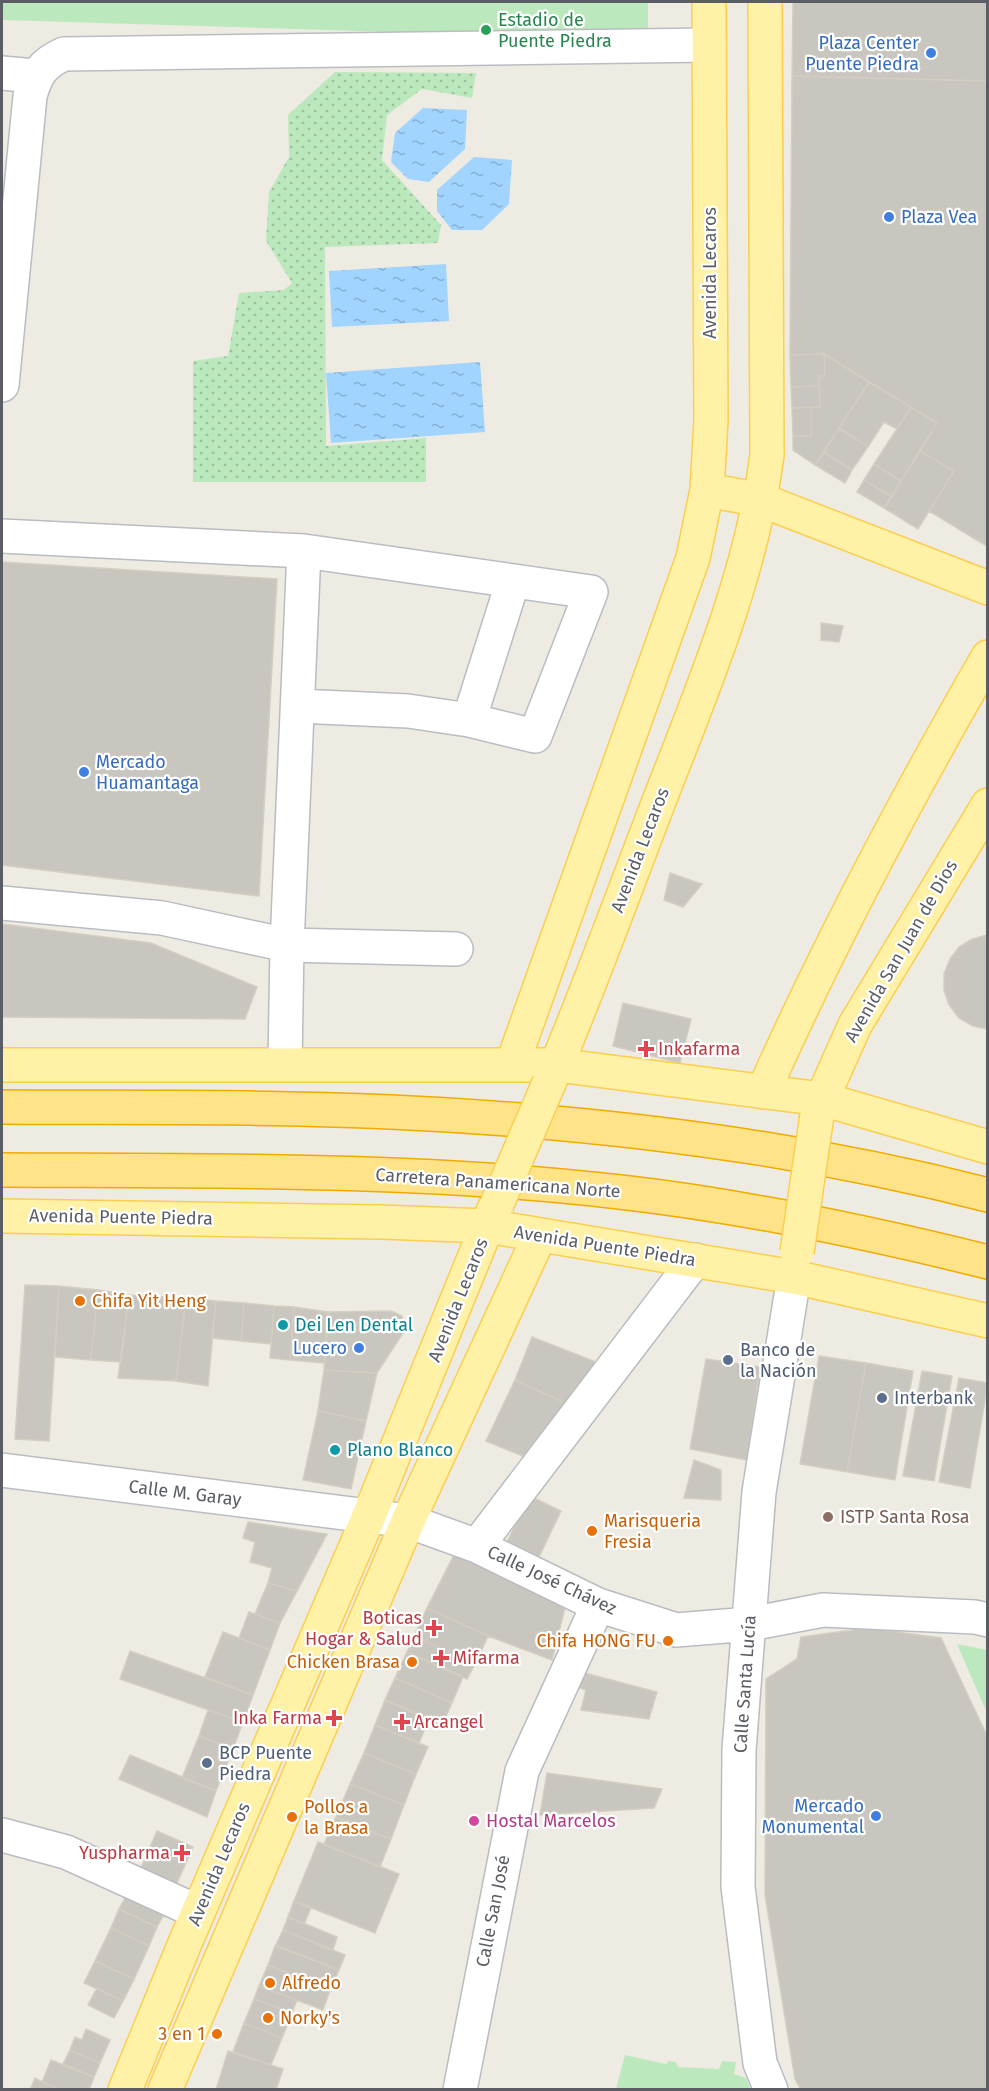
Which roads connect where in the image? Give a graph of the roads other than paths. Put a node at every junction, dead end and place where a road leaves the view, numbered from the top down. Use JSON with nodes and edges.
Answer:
{"nodes":[{"id":1,"x":709,"y":2,"type":"edge"},
{"id":2,"x":765,"y":2,"type":"edge"},
{"id":3,"x":709,"y":45,"type":"junction"},
{"id":4,"x":2,"y":73,"type":"edge"},
{"id":5,"x":35,"y":76,"type":"junction"},
{"id":6,"x":2,"y":386,"type":"edge"},
{"id":7,"x":707,"y":490,"type":"junction"},
{"id":8,"x":761,"y":500,"type":"junction"},
{"id":9,"x":2,"y":536,"type":"edge"},
{"id":10,"x":304,"y":551,"type":"junction"},
{"id":11,"x":513,"y":581,"type":"junction"},
{"id":12,"x":987,"y":588,"type":"edge"},
{"id":13,"x":987,"y":657,"type":"edge"},
{"id":14,"x":298,"y":706,"type":"junction"},
{"id":15,"x":469,"y":720,"type":"junction"},
{"id":16,"x":987,"y":805,"type":"edge"},
{"id":17,"x":2,"y":903,"type":"edge"},
{"id":18,"x":288,"y":945,"type":"junction"},
{"id":19,"x":456,"y":949,"type":"dead end"},
{"id":20,"x":285,"y":1064,"type":"junction"},
{"id":21,"x":2,"y":1065,"type":"edge"},
{"id":22,"x":512,"y":1065,"type":"junction"},
{"id":23,"x":553,"y":1074,"type":"junction"},
{"id":24,"x":763,"y":1092,"type":"junction"},
{"id":25,"x":2,"y":1107,"type":"edge"},
{"id":26,"x":819,"y":1110,"type":"junction"},
{"id":27,"x":987,"y":1146,"type":"edge"},
{"id":28,"x":2,"y":1170,"type":"edge"},
{"id":29,"x":987,"y":1195,"type":"edge"},
{"id":30,"x":492,"y":1215,"type":"junction"},
{"id":31,"x":2,"y":1216,"type":"edge"},
{"id":32,"x":539,"y":1237,"type":"junction"},
{"id":33,"x":695,"y":1260,"type":"junction"},
{"id":34,"x":987,"y":1262,"type":"edge"},
{"id":35,"x":795,"y":1264,"type":"junction"},
{"id":36,"x":987,"y":1321,"type":"edge"},
{"id":37,"x":2,"y":1470,"type":"edge"},
{"id":38,"x":369,"y":1516,"type":"junction"},
{"id":39,"x":408,"y":1521,"type":"junction"},
{"id":40,"x":477,"y":1546,"type":"junction"},
{"id":41,"x":598,"y":1605,"type":"junction"},
{"id":42,"x":987,"y":1620,"type":"edge"},
{"id":43,"x":750,"y":1624,"type":"junction"},
{"id":44,"x":2,"y":1835,"type":"edge"},
{"id":45,"x":198,"y":1912,"type":"junction"},
{"id":46,"x":125,"y":2090,"type":"edge"},
{"id":47,"x":165,"y":2090,"type":"edge"},
{"id":48,"x":460,"y":2090,"type":"edge"},
{"id":49,"x":771,"y":2090,"type":"edge"}],
"edges":[{"from":1,"to":3,"type":"main road","name":"Avenida Lecaros"},
{"from":2,"to":8,"type":"main road","name":"Avenida Lecaros"},
{"from":3,"to":5,"type":"street"},
{"from":3,"to":7,"type":"main road","name":"Avenida Lecaros"},
{"from":4,"to":5,"type":"street"},
{"from":5,"to":6,"type":"street"},
{"from":7,"to":8,"type":"main road"},
{"from":7,"to":22,"type":"main road","name":"Avenida Lecaros"},
{"from":8,"to":12,"type":"main road"},
{"from":8,"to":23,"type":"main road","name":"Avenida Lecaros"},
{"from":9,"to":10,"type":"street"},
{"from":10,"to":11,"type":"street"},
{"from":10,"to":14,"type":"street"},
{"from":11,"to":15,"type":"street"},
{"from":11,"to":15,"type":"street"},
{"from":13,"to":24,"type":"main road"},
{"from":14,"to":15,"type":"street"},
{"from":14,"to":18,"type":"street"},
{"from":16,"to":26,"type":"main road","name":"Avenida San Juan de Dios"},
{"from":17,"to":18,"type":"street"},
{"from":18,"to":19,"type":"street"},
{"from":18,"to":20,"type":"street"},
{"from":20,"to":21,"type":"main road"},
{"from":20,"to":22,"type":"main road"},
{"from":22,"to":23,"type":"main road"},
{"from":23,"to":24,"type":"main road"},
{"from":23,"to":30,"type":"main road","name":"Avenida Lecaros","bridge":true},
{"from":24,"to":26,"type":"main road"},
{"from":25,"to":29,"type":"highway"},
{"from":26,"to":27,"type":"main road"},
{"from":26,"to":35,"type":"main road","name":"Avenida San Juan de Dios","bridge":true},
{"from":28,"to":34,"type":"highway","name":"Carretera Panamericana Norte"},
{"from":30,"to":31,"type":"main road","name":"Avenida Puente Piedra"},
{"from":30,"to":32,"type":"main road","name":"Avenida Puente Piedra"},
{"from":30,"to":38,"type":"main road","name":"Avenida Lecaros"},
{"from":32,"to":33,"type":"main road","name":"Avenida Puente Piedra"},
{"from":32,"to":39,"type":"main road"},
{"from":33,"to":35,"type":"main road","name":"Avenida Puente Piedra"},
{"from":33,"to":40,"type":"street"},
{"from":35,"to":36,"type":"main road","name":"Avenida Puente Piedra"},
{"from":35,"to":43,"type":"street","name":"Calle Santa Lucía"},
{"from":37,"to":38,"type":"street","name":"Calle M. Garay"},
{"from":38,"to":39,"type":"street","name":"Calle José Chávez"},
{"from":38,"to":45,"type":"main road","name":"Avenida Lecaros"},
{"from":39,"to":40,"type":"street","name":"Calle José Chávez"},
{"from":39,"to":47,"type":"main road"},
{"from":40,"to":41,"type":"street","name":"Calle José Chávez"},
{"from":41,"to":43,"type":"street","name":"Calle José Chávez"},
{"from":41,"to":48,"type":"street","name":"Calle San José"},
{"from":42,"to":43,"type":"street","name":"Calle José Chávez"},
{"from":43,"to":49,"type":"street","name":"Calle Santa Lucía"},
{"from":44,"to":45,"type":"street"},
{"from":45,"to":46,"type":"main road","name":"Avenida Lecaros"}]}
